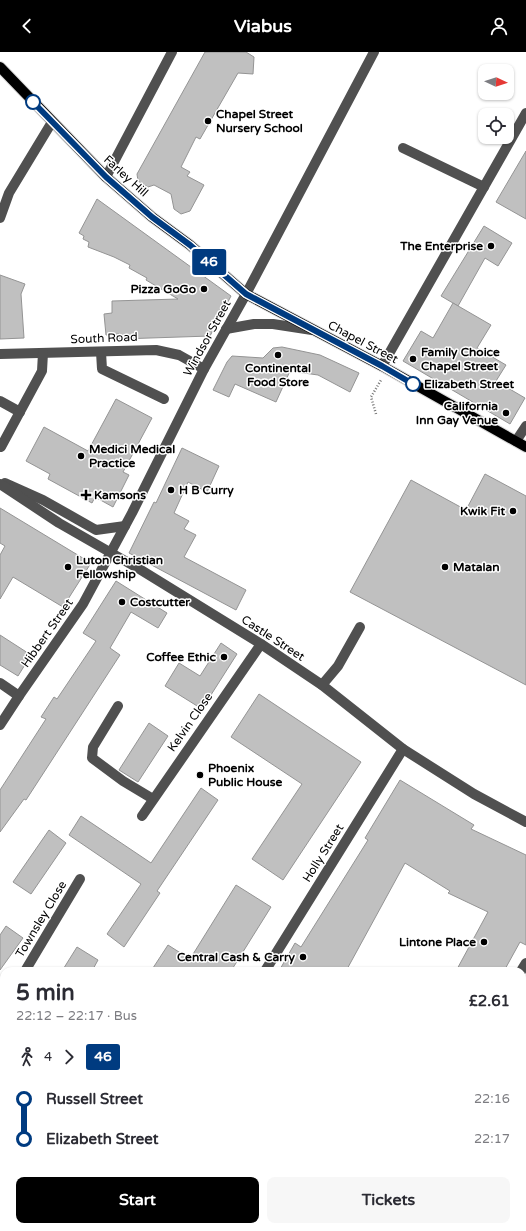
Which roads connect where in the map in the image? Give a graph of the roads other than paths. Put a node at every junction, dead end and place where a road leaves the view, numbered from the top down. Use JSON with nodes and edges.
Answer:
{"nodes":[{"id":1,"x":172,"y":52,"type":"edge"},
{"id":2,"x":374,"y":52,"type":"edge"},
{"id":3,"x":0,"y":67,"type":"edge"},
{"id":4,"x":526,"y":113,"type":"edge"},
{"id":5,"x":52,"y":122,"type":"junction"},
{"id":6,"x":404,"y":148,"type":"dead end"},
{"id":7,"x":106,"y":177,"type":"junction"},
{"id":8,"x":484,"y":187,"type":"junction"},
{"id":9,"x":4,"y":192,"type":"edge"},
{"id":10,"x":0,"y":218,"type":"edge"},
{"id":11,"x":246,"y":294,"type":"junction"},
{"id":12,"x":226,"y":329,"type":"junction"},
{"id":13,"x":314,"y":330,"type":"junction"},
{"id":14,"x":101,"y":352,"type":"junction"},
{"id":15,"x":43,"y":353,"type":"junction"},
{"id":16,"x":0,"y":354,"type":"edge"},
{"id":17,"x":384,"y":368,"type":"junction"},
{"id":18,"x":204,"y":369,"type":"junction"},
{"id":19,"x":164,"y":399,"type":"dead end"},
{"id":20,"x":0,"y":401,"type":"edge"},
{"id":21,"x":20,"y":412,"type":"junction"},
{"id":22,"x":526,"y":426,"type":"edge"},
{"id":23,"x":516,"y":441,"type":"junction"},
{"id":24,"x":1,"y":447,"type":"dead end"},
{"id":25,"x":526,"y":447,"type":"edge"},
{"id":26,"x":0,"y":481,"type":"edge"},
{"id":27,"x":0,"y":484,"type":"edge"},
{"id":28,"x":125,"y":526,"type":"junction"},
{"id":29,"x":110,"y":552,"type":"junction"},
{"id":30,"x":360,"y":627,"type":"dead end"},
{"id":31,"x":261,"y":644,"type":"junction"},
{"id":32,"x":0,"y":683,"type":"edge"},
{"id":33,"x":322,"y":685,"type":"junction"},
{"id":34,"x":19,"y":696,"type":"junction"},
{"id":35,"x":118,"y":706,"type":"dead end"},
{"id":36,"x":0,"y":725,"type":"edge"},
{"id":37,"x":403,"y":749,"type":"junction"},
{"id":38,"x":153,"y":799,"type":"junction"},
{"id":39,"x":142,"y":816,"type":"dead end"},
{"id":40,"x":526,"y":822,"type":"edge"},
{"id":41,"x":80,"y":880,"type":"dead end"},
{"id":42,"x":27,"y":967,"type":"edge"},
{"id":43,"x":267,"y":967,"type":"edge"}],
"edges":[{"from":1,"to":7,"type":"street"},
{"from":2,"to":11,"type":"street","name":"Windsor Street"},
{"from":3,"to":5,"type":"main road","name":"Farley Hill"},
{"from":4,"to":8,"type":"street"},
{"from":5,"to":7,"type":"main road","name":"Farley Hill"},
{"from":5,"to":9,"type":"street"},
{"from":6,"to":8,"type":"street"},
{"from":7,"to":11,"type":"main road","name":"Farley Hill"},
{"from":8,"to":17,"type":"street"},
{"from":9,"to":10,"type":"street"},
{"from":11,"to":12,"type":"street","name":"Windsor Street"},
{"from":11,"to":13,"type":"main road","name":"Chapel Street"},
{"from":12,"to":13,"type":"street","name":"Chapel Street"},
{"from":12,"to":18,"type":"street","name":"Windsor Street"},
{"from":13,"to":17,"type":"main road","name":"Chapel Street"},
{"from":14,"to":15,"type":"street","name":"South Road"},
{"from":14,"to":18,"type":"street","name":"South Road"},
{"from":14,"to":19,"type":"street"},
{"from":15,"to":16,"type":"street","name":"South Road"},
{"from":15,"to":21,"type":"street"},
{"from":17,"to":23,"type":"main road","name":"Chapel Street"},
{"from":18,"to":28,"type":"street","name":"Windsor Street"},
{"from":20,"to":21,"type":"street"},
{"from":21,"to":24,"type":"street"},
{"from":22,"to":23,"type":"street"},
{"from":23,"to":25,"type":"main road","name":"Chapel Street"},
{"from":26,"to":28,"type":"street"},
{"from":27,"to":29,"type":"street","name":"Castle Street"},
{"from":28,"to":29,"type":"street","name":"Windsor Street"},
{"from":29,"to":31,"type":"street","name":"Castle Street"},
{"from":29,"to":34,"type":"street","name":"Hibbert Street"},
{"from":30,"to":33,"type":"street"},
{"from":31,"to":33,"type":"street","name":"Castle Street"},
{"from":31,"to":38,"type":"street","name":"Kelvin Close"},
{"from":32,"to":34,"type":"street"},
{"from":33,"to":37,"type":"street","name":"Castle Street"},
{"from":34,"to":36,"type":"street","name":"Hibbert Street"},
{"from":35,"to":38,"type":"street"},
{"from":37,"to":40,"type":"street","name":"Castle Street"},
{"from":37,"to":43,"type":"street","name":"Holly Street"},
{"from":38,"to":39,"type":"street","name":"Kelvin Close"},
{"from":41,"to":42,"type":"street","name":"Townsley Close"}]}
